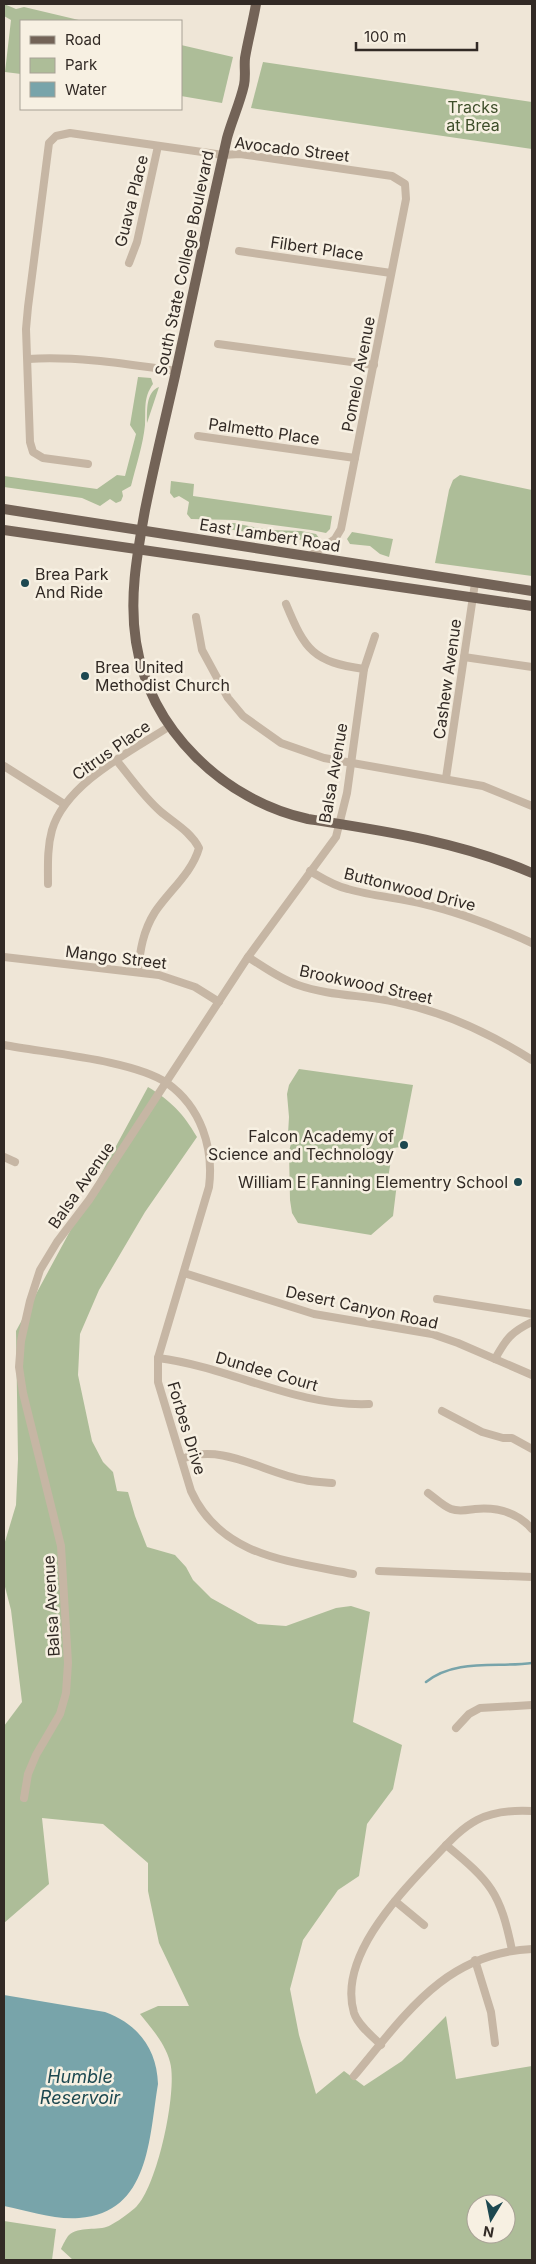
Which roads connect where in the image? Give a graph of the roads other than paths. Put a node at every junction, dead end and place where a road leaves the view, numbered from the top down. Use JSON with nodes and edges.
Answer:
{"nodes":[{"id":1,"x":256,"y":4,"type":"edge"},
{"id":2,"x":158,"y":146,"type":"junction"},
{"id":3,"x":224,"y":155,"type":"junction"},
{"id":4,"x":405,"y":184,"type":"joint"},
{"id":5,"x":239,"y":251,"type":"dead end"},
{"id":6,"x":130,"y":263,"type":"dead end"},
{"id":7,"x":392,"y":273,"type":"junction"},
{"id":8,"x":218,"y":344,"type":"dead end"},
{"id":9,"x":28,"y":359,"type":"junction"},
{"id":10,"x":374,"y":365,"type":"junction"},
{"id":11,"x":176,"y":371,"type":"junction"},
{"id":12,"x":198,"y":436,"type":"dead end"},
{"id":13,"x":356,"y":458,"type":"junction"},
{"id":14,"x":88,"y":464,"type":"dead end"},
{"id":15,"x":4,"y":509,"type":"edge"},
{"id":16,"x":141,"y":529,"type":"junction"},
{"id":17,"x":4,"y":530,"type":"edge"},
{"id":18,"x":138,"y":548,"type":"junction"},
{"id":19,"x":310,"y":556,"type":"junction"},
{"id":20,"x":475,"y":583,"type":"junction"},
{"id":21,"x":532,"y":591,"type":"edge"},
{"id":22,"x":472,"y":598,"type":"junction"},
{"id":23,"x":286,"y":604,"type":"dead end"},
{"id":24,"x":532,"y":606,"type":"edge"},
{"id":25,"x":196,"y":617,"type":"dead end"},
{"id":26,"x":375,"y":636,"type":"dead end"},
{"id":27,"x":464,"y":657,"type":"junction"},
{"id":28,"x":532,"y":667,"type":"edge"},
{"id":29,"x":364,"y":669,"type":"junction"},
{"id":30,"x":170,"y":726,"type":"junction"},
{"id":31,"x":117,"y":761,"type":"junction"},
{"id":32,"x":351,"y":762,"type":"junction"},
{"id":33,"x":4,"y":766,"type":"edge"},
{"id":34,"x":446,"y":778,"type":"junction"},
{"id":35,"x":64,"y":804,"type":"junction"},
{"id":36,"x":532,"y":806,"type":"edge"},
{"id":37,"x":339,"y":824,"type":"junction"},
{"id":38,"x":310,"y":871,"type":"junction"},
{"id":39,"x":532,"y":873,"type":"edge"},
{"id":40,"x":48,"y":884,"type":"dead end"},
{"id":41,"x":532,"y":943,"type":"edge"},
{"id":42,"x":4,"y":958,"type":"edge"},
{"id":43,"x":248,"y":958,"type":"junction"},
{"id":44,"x":138,"y":972,"type":"junction"},
{"id":45,"x":219,"y":1002,"type":"junction"},
{"id":46,"x":4,"y":1045,"type":"edge"},
{"id":47,"x":532,"y":1060,"type":"edge"},
{"id":48,"x":167,"y":1084,"type":"junction"},
{"id":49,"x":4,"y":1157,"type":"edge"},
{"id":50,"x":15,"y":1162,"type":"dead end"},
{"id":51,"x":184,"y":1273,"type":"junction"},
{"id":52,"x":437,"y":1299,"type":"dead end"},
{"id":53,"x":532,"y":1314,"type":"edge"},
{"id":54,"x":532,"y":1322,"type":"edge"},
{"id":55,"x":158,"y":1358,"type":"junction"},
{"id":56,"x":495,"y":1359,"type":"junction"},
{"id":57,"x":532,"y":1375,"type":"edge"},
{"id":58,"x":369,"y":1404,"type":"dead end"},
{"id":59,"x":442,"y":1411,"type":"dead end"},
{"id":60,"x":532,"y":1449,"type":"edge"},
{"id":61,"x":182,"y":1460,"type":"junction"},
{"id":62,"x":332,"y":1483,"type":"dead end"},
{"id":63,"x":428,"y":1493,"type":"dead end"},
{"id":64,"x":532,"y":1529,"type":"edge"},
{"id":65,"x":379,"y":1571,"type":"dead end"},
{"id":66,"x":353,"y":1574,"type":"dead end"},
{"id":67,"x":532,"y":1577,"type":"edge"},
{"id":68,"x":532,"y":1705,"type":"edge"},
{"id":69,"x":456,"y":1728,"type":"dead end"},
{"id":70,"x":24,"y":1798,"type":"dead end"},
{"id":71,"x":532,"y":1811,"type":"edge"},
{"id":72,"x":446,"y":1845,"type":"junction"},
{"id":73,"x":395,"y":1901,"type":"junction"},
{"id":74,"x":424,"y":1925,"type":"dead end"},
{"id":75,"x":532,"y":1949,"type":"edge"},
{"id":76,"x":512,"y":1950,"type":"junction"},
{"id":77,"x":475,"y":1960,"type":"junction"},
{"id":78,"x":495,"y":2043,"type":"dead end"},
{"id":79,"x":381,"y":2045,"type":"junction"},
{"id":80,"x":354,"y":2076,"type":"dead end"}],
"edges":[{"from":1,"to":3,"type":"main road","name":"South State College Boulevard"},
{"from":2,"to":3,"type":"street","name":"Avocado Street"},
{"from":2,"to":6,"type":"street","name":"Guava Place"},
{"from":2,"to":9,"type":"street","name":"Avocado Street"},
{"from":3,"to":4,"type":"street","name":"Avocado Street"},
{"from":3,"to":11,"type":"main road","name":"South State College Boulevard"},
{"from":4,"to":7,"type":"street","name":"Pomelo Avenue"},
{"from":5,"to":7,"type":"street","name":"Filbert Place"},
{"from":7,"to":10,"type":"street","name":"Pomelo Avenue"},
{"from":8,"to":10,"type":"street"},
{"from":9,"to":11,"type":"street"},
{"from":9,"to":14,"type":"street"},
{"from":10,"to":13,"type":"street","name":"Pomelo Avenue"},
{"from":11,"to":16,"type":"main road","name":"South State College Boulevard"},
{"from":12,"to":13,"type":"street","name":"Palmetto Place"},
{"from":13,"to":19,"type":"street","name":"Pomelo Avenue"},
{"from":15,"to":16,"type":"main road","name":"East Lambert Road"},
{"from":16,"to":18,"type":"main road","name":"South State College Boulevard"},
{"from":16,"to":19,"type":"main road","name":"East Lambert Road"},
{"from":17,"to":18,"type":"main road","name":"East Lambert Road"},
{"from":18,"to":22,"type":"main road","name":"East Lambert Road"},
{"from":18,"to":30,"type":"main road","name":"South State College Boulevard"},
{"from":19,"to":20,"type":"main road","name":"East Lambert Road"},
{"from":20,"to":21,"type":"main road","name":"East Lambert Road"},
{"from":20,"to":22,"type":"street","name":"Cashew Avenue"},
{"from":22,"to":24,"type":"main road","name":"East Lambert Road"},
{"from":22,"to":27,"type":"street","name":"Cashew Avenue"},
{"from":23,"to":29,"type":"street"},
{"from":25,"to":32,"type":"street"},
{"from":26,"to":29,"type":"street","name":"Balsa Avenue"},
{"from":27,"to":28,"type":"street"},
{"from":27,"to":34,"type":"street","name":"Cashew Avenue"},
{"from":29,"to":32,"type":"street","name":"Balsa Avenue"},
{"from":30,"to":31,"type":"street","name":"Citrus Place"},
{"from":30,"to":37,"type":"main road","name":"South State College Boulevard"},
{"from":31,"to":35,"type":"street","name":"Citrus Place"},
{"from":31,"to":44,"type":"street"},
{"from":32,"to":34,"type":"street"},
{"from":32,"to":37,"type":"street","name":"Balsa Avenue"},
{"from":33,"to":35,"type":"street"},
{"from":34,"to":36,"type":"street"},
{"from":35,"to":40,"type":"street","name":"Citrus Place"},
{"from":37,"to":38,"type":"street","name":"Balsa Avenue"},
{"from":37,"to":39,"type":"main road","name":"South State College Boulevard"},
{"from":38,"to":41,"type":"street","name":"Buttonwood Drive"},
{"from":38,"to":43,"type":"street","name":"Balsa Avenue"},
{"from":42,"to":44,"type":"street","name":"Mango Street"},
{"from":43,"to":45,"type":"street","name":"Balsa Avenue"},
{"from":43,"to":47,"type":"street","name":"Brookwood Street"},
{"from":44,"to":45,"type":"street","name":"Mango Street"},
{"from":45,"to":48,"type":"street","name":"Balsa Avenue"},
{"from":46,"to":48,"type":"street","name":"Forbes Drive"},
{"from":48,"to":51,"type":"street","name":"Forbes Drive"},
{"from":48,"to":70,"type":"street","name":"Balsa Avenue"},
{"from":49,"to":50,"type":"street"},
{"from":51,"to":55,"type":"street","name":"Forbes Drive"},
{"from":51,"to":56,"type":"street","name":"Desert Canyon Road"},
{"from":52,"to":53,"type":"street"},
{"from":54,"to":56,"type":"street"},
{"from":55,"to":58,"type":"street","name":"Dundee Court"},
{"from":55,"to":61,"type":"street","name":"Forbes Drive"},
{"from":56,"to":57,"type":"street","name":"Desert Canyon Road"},
{"from":59,"to":60,"type":"street"},
{"from":61,"to":62,"type":"street"},
{"from":61,"to":66,"type":"street","name":"Forbes Drive"},
{"from":63,"to":64,"type":"street"},
{"from":65,"to":67,"type":"street"},
{"from":68,"to":69,"type":"street"},
{"from":71,"to":72,"type":"street"},
{"from":72,"to":73,"type":"street"},
{"from":72,"to":76,"type":"street"},
{"from":73,"to":74,"type":"street"},
{"from":73,"to":79,"type":"street"},
{"from":75,"to":76,"type":"street"},
{"from":76,"to":77,"type":"street"},
{"from":77,"to":78,"type":"street"},
{"from":77,"to":79,"type":"street"},
{"from":79,"to":80,"type":"street"}]}
